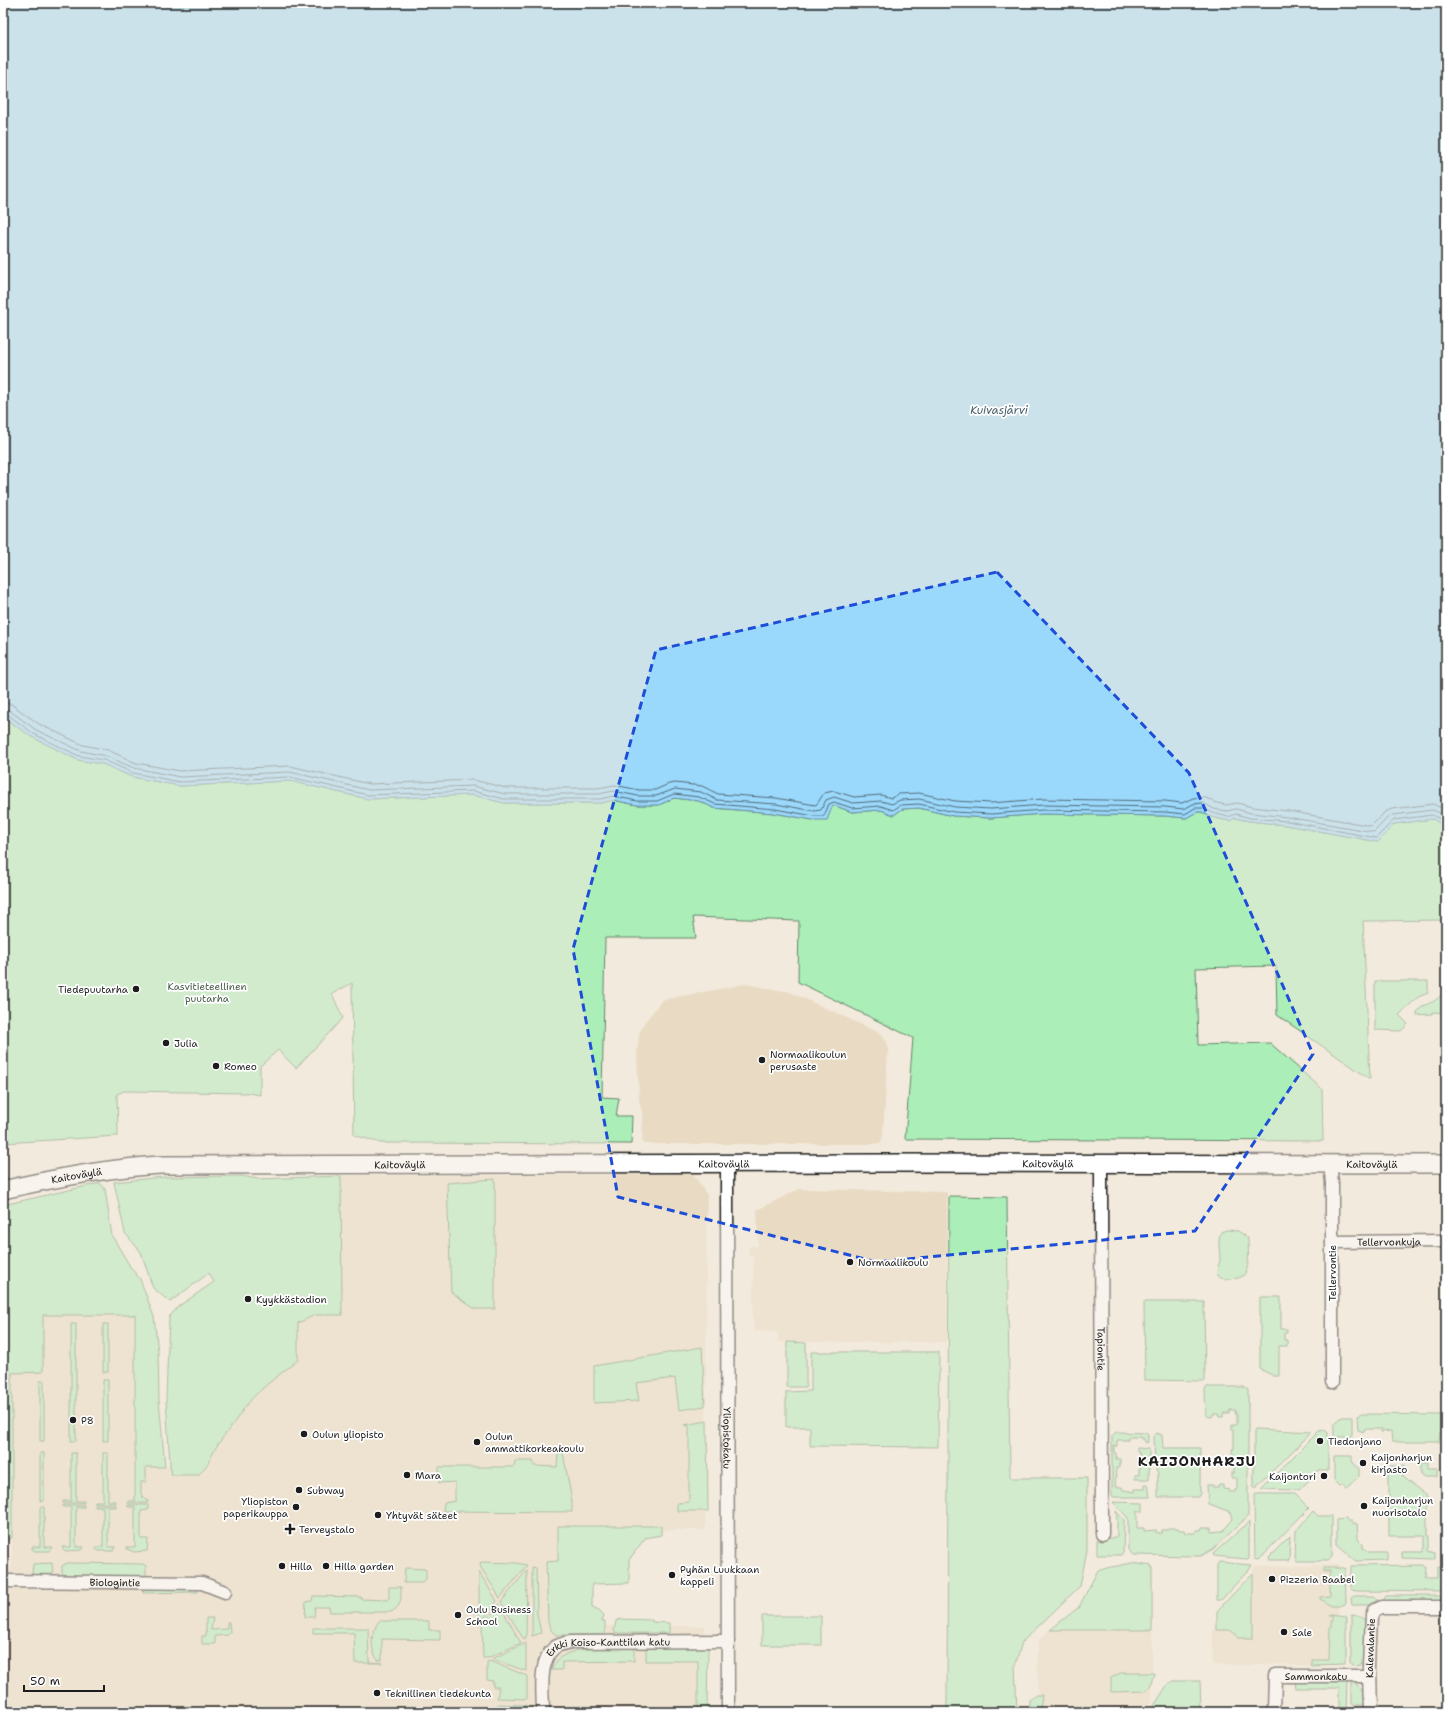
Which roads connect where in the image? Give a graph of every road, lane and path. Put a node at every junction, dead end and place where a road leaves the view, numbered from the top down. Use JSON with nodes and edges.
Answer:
{"nodes":[{"id":1,"x":727,"y":1163,"type":"junction"},
{"id":2,"x":1101,"y":1163,"type":"junction"},
{"id":3,"x":1330,"y":1163,"type":"junction"},
{"id":4,"x":1446,"y":1164,"type":"edge"},
{"id":5,"x":3,"y":1190,"type":"edge"},
{"id":6,"x":1446,"y":1241,"type":"edge"},
{"id":7,"x":1332,"y":1242,"type":"junction"},
{"id":8,"x":1332,"y":1382,"type":"dead end"},
{"id":9,"x":1102,"y":1534,"type":"dead end"},
{"id":10,"x":3,"y":1582,"type":"edge"},
{"id":11,"x":225,"y":1592,"type":"dead end"},
{"id":12,"x":1446,"y":1607,"type":"edge"},
{"id":13,"x":728,"y":1641,"type":"junction"},
{"id":14,"x":1369,"y":1676,"type":"junction"},
{"id":15,"x":543,"y":1712,"type":"edge"},
{"id":16,"x":728,"y":1712,"type":"edge"},
{"id":17,"x":1274,"y":1712,"type":"edge"},
{"id":18,"x":1370,"y":1712,"type":"edge"}],
"edges":[{"from":1,"to":2,"type":"street","name":"Kaitoväylä"},
{"from":1,"to":5,"type":"street","name":"Kaitoväylä"},
{"from":1,"to":13,"type":"street","name":"Yliopistokatu"},
{"from":2,"to":3,"type":"street","name":"Kaitoväylä"},
{"from":2,"to":9,"type":"street","name":"Tapiontie"},
{"from":3,"to":4,"type":"street","name":"Kaitoväylä"},
{"from":3,"to":7,"type":"street","name":"Tellervontie"},
{"from":6,"to":7,"type":"street","name":"Tellervonkuja"},
{"from":7,"to":8,"type":"street","name":"Tellervontie"},
{"from":10,"to":11,"type":"street","name":"Biologintie"},
{"from":12,"to":14,"type":"street","name":"Kalevalantie"},
{"from":13,"to":15,"type":"street","name":"Erkki Koiso-Kanttilan katu"},
{"from":13,"to":16,"type":"street","name":"Yliopistokatu"},
{"from":14,"to":17,"type":"street","name":"Sammonkatu"},
{"from":14,"to":18,"type":"street","name":"Kalevalantie"}]}
